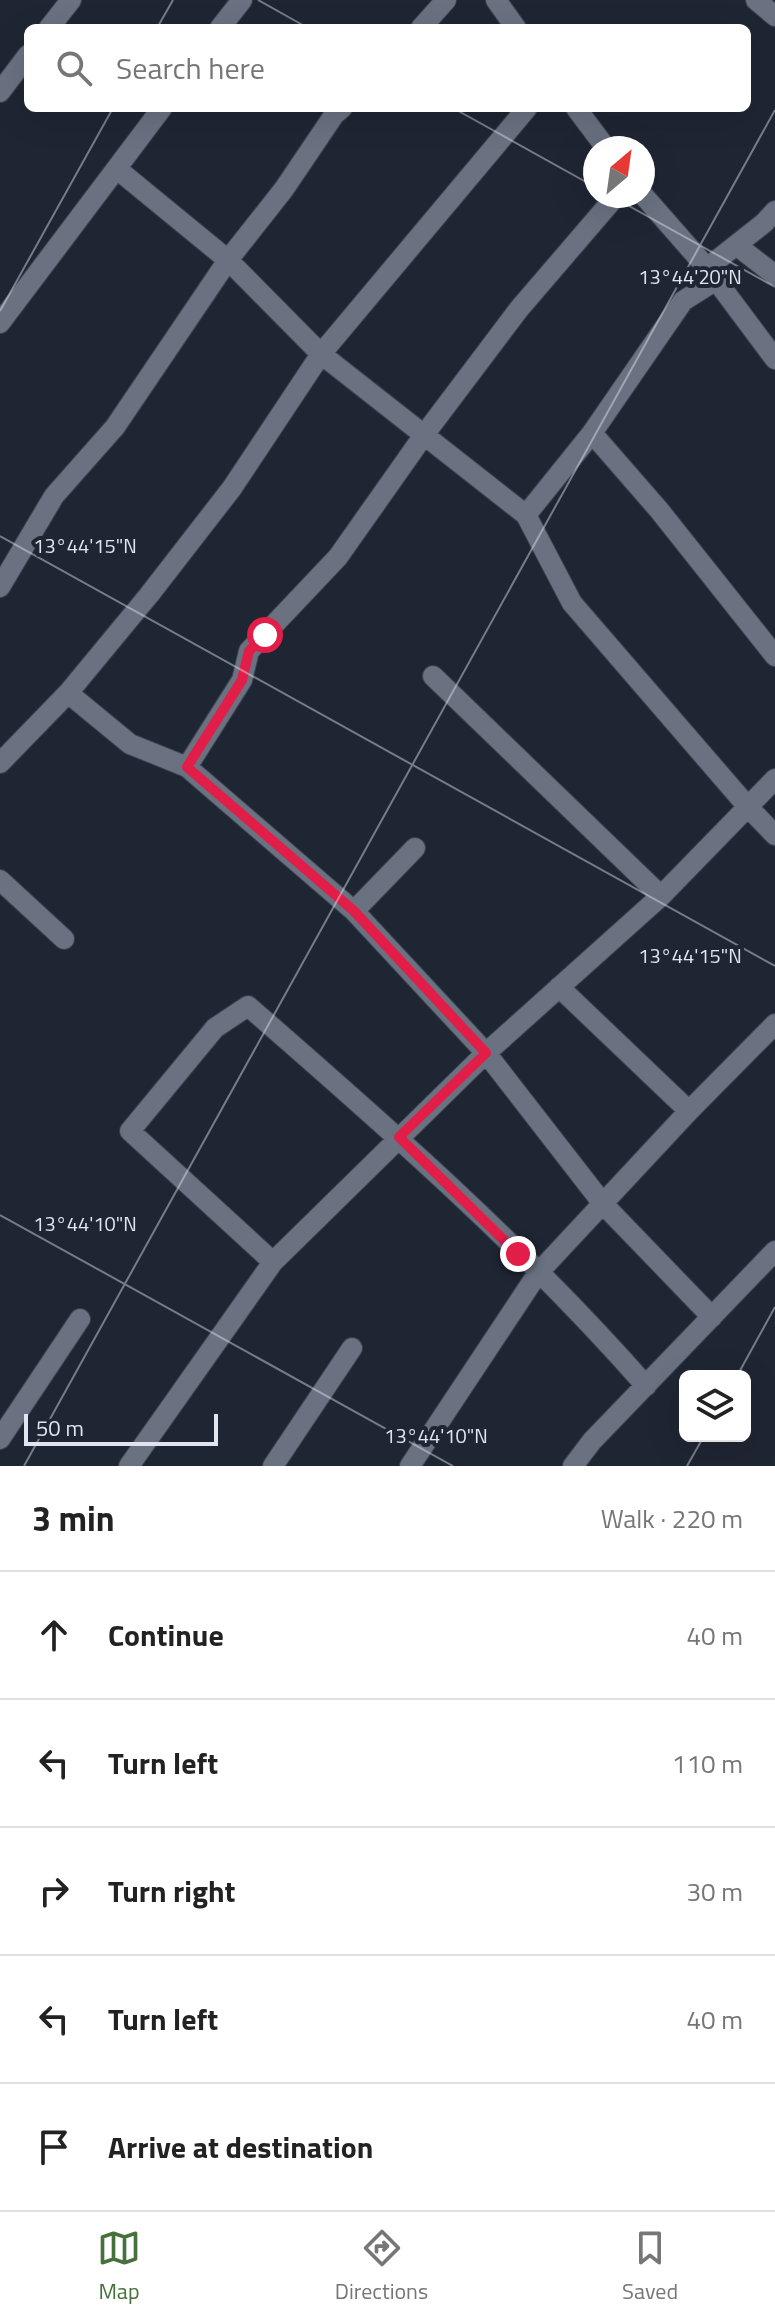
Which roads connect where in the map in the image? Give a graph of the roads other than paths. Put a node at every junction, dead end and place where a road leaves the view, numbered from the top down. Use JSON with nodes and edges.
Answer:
{"nodes":[{"id":1,"x":71,"y":0,"type":"edge"},
{"id":2,"x":242,"y":0,"type":"edge"},
{"id":3,"x":446,"y":0,"type":"edge"},
{"id":4,"x":496,"y":0,"type":"edge"},
{"id":5,"x":756,"y":0,"type":"edge"},
{"id":6,"x":775,"y":16,"type":"edge"},
{"id":7,"x":52,"y":24,"type":"edge"},
{"id":8,"x":223,"y":24,"type":"edge"},
{"id":9,"x":425,"y":24,"type":"edge"},
{"id":10,"x":513,"y":24,"type":"edge"},
{"id":11,"x":24,"y":60,"type":"edge"},
{"id":12,"x":0,"y":92,"type":"edge"},
{"id":13,"x":159,"y":112,"type":"edge"},
{"id":14,"x":337,"y":112,"type":"edge"},
{"id":15,"x":524,"y":112,"type":"edge"},
{"id":16,"x":579,"y":112,"type":"edge"},
{"id":17,"x":597,"y":136,"type":"edge"},
{"id":18,"x":117,"y":169,"type":"junction"},
{"id":19,"x":606,"y":208,"type":"edge"},
{"id":20,"x":654,"y":208,"type":"edge"},
{"id":21,"x":775,"y":211,"type":"edge"},
{"id":22,"x":736,"y":245,"type":"junction"},
{"id":23,"x":228,"y":260,"type":"junction"},
{"id":24,"x":711,"y":274,"type":"junction"},
{"id":25,"x":775,"y":275,"type":"edge"},
{"id":26,"x":0,"y":323,"type":"edge"},
{"id":27,"x":321,"y":354,"type":"junction"},
{"id":28,"x":775,"y":359,"type":"edge"},
{"id":29,"x":592,"y":433,"type":"junction"},
{"id":30,"x":424,"y":435,"type":"junction"},
{"id":31,"x":526,"y":515,"type":"junction"},
{"id":32,"x":0,"y":587,"type":"edge"},
{"id":33,"x":775,"y":656,"type":"edge"},
{"id":34,"x":433,"y":676,"type":"dead end"},
{"id":35,"x":68,"y":693,"type":"junction"},
{"id":36,"x":0,"y":763,"type":"edge"},
{"id":37,"x":187,"y":767,"type":"junction"},
{"id":38,"x":775,"y":779,"type":"edge"},
{"id":39,"x":748,"y":807,"type":"junction"},
{"id":40,"x":775,"y":835,"type":"edge"},
{"id":41,"x":415,"y":848,"type":"dead end"},
{"id":42,"x":0,"y":880,"type":"edge"},
{"id":43,"x":661,"y":896,"type":"junction"},
{"id":44,"x":354,"y":911,"type":"junction"},
{"id":45,"x":64,"y":939,"type":"dead end"},
{"id":46,"x":559,"y":987,"type":"junction"},
{"id":47,"x":775,"y":1024,"type":"edge"},
{"id":48,"x":486,"y":1053,"type":"junction"},
{"id":49,"x":689,"y":1111,"type":"junction"},
{"id":50,"x":399,"y":1137,"type":"junction"},
{"id":51,"x":604,"y":1205,"type":"junction"},
{"id":52,"x":775,"y":1251,"type":"edge"},
{"id":53,"x":273,"y":1262,"type":"junction"},
{"id":54,"x":538,"y":1273,"type":"junction"},
{"id":55,"x":712,"y":1317,"type":"junction"},
{"id":56,"x":80,"y":1319,"type":"dead end"},
{"id":57,"x":352,"y":1348,"type":"dead end"},
{"id":58,"x":646,"y":1386,"type":"junction"},
{"id":59,"x":6,"y":1415,"type":"edge"},
{"id":60,"x":0,"y":1439,"type":"edge"},
{"id":61,"x":129,"y":1466,"type":"edge"},
{"id":62,"x":273,"y":1466,"type":"edge"},
{"id":63,"x":410,"y":1466,"type":"edge"},
{"id":64,"x":573,"y":1466,"type":"edge"}],
"edges":[{"from":1,"to":7,"type":"street"},
{"from":2,"to":8,"type":"street"},
{"from":3,"to":9,"type":"street"},
{"from":4,"to":10,"type":"street"},
{"from":5,"to":6,"type":"street"},
{"from":11,"to":12,"type":"street"},
{"from":13,"to":18,"type":"street"},
{"from":14,"to":23,"type":"street"},
{"from":15,"to":27,"type":"street"},
{"from":16,"to":17,"type":"street"},
{"from":18,"to":23,"type":"street"},
{"from":18,"to":26,"type":"street"},
{"from":19,"to":30,"type":"street"},
{"from":20,"to":24,"type":"street"},
{"from":21,"to":22,"type":"street"},
{"from":22,"to":24,"type":"street"},
{"from":22,"to":25,"type":"street"},
{"from":23,"to":27,"type":"street"},
{"from":23,"to":32,"type":"street"},
{"from":24,"to":28,"type":"street"},
{"from":24,"to":29,"type":"street"},
{"from":27,"to":30,"type":"street"},
{"from":27,"to":35,"type":"street"},
{"from":29,"to":31,"type":"street"},
{"from":29,"to":33,"type":"street"},
{"from":30,"to":31,"type":"street"},
{"from":30,"to":37,"type":"street"},
{"from":31,"to":39,"type":"street"},
{"from":34,"to":43,"type":"street"},
{"from":35,"to":36,"type":"street"},
{"from":35,"to":37,"type":"street"},
{"from":37,"to":44,"type":"street"},
{"from":38,"to":39,"type":"street"},
{"from":39,"to":40,"type":"street"},
{"from":39,"to":43,"type":"street"},
{"from":41,"to":44,"type":"street"},
{"from":42,"to":45,"type":"street"},
{"from":43,"to":46,"type":"street"},
{"from":44,"to":48,"type":"street"},
{"from":46,"to":48,"type":"street"},
{"from":46,"to":49,"type":"street"},
{"from":47,"to":49,"type":"street"},
{"from":48,"to":50,"type":"street"},
{"from":48,"to":51,"type":"street"},
{"from":49,"to":51,"type":"street"},
{"from":50,"to":53,"type":"street"},
{"from":50,"to":53,"type":"street"},
{"from":50,"to":54,"type":"street"},
{"from":51,"to":54,"type":"street"},
{"from":51,"to":55,"type":"street"},
{"from":52,"to":55,"type":"street"},
{"from":53,"to":61,"type":"street"},
{"from":54,"to":58,"type":"street"},
{"from":54,"to":63,"type":"street"},
{"from":55,"to":58,"type":"street"},
{"from":56,"to":59,"type":"street"},
{"from":57,"to":62,"type":"street"},
{"from":58,"to":64,"type":"street"},
{"from":59,"to":60,"type":"street"}]}
